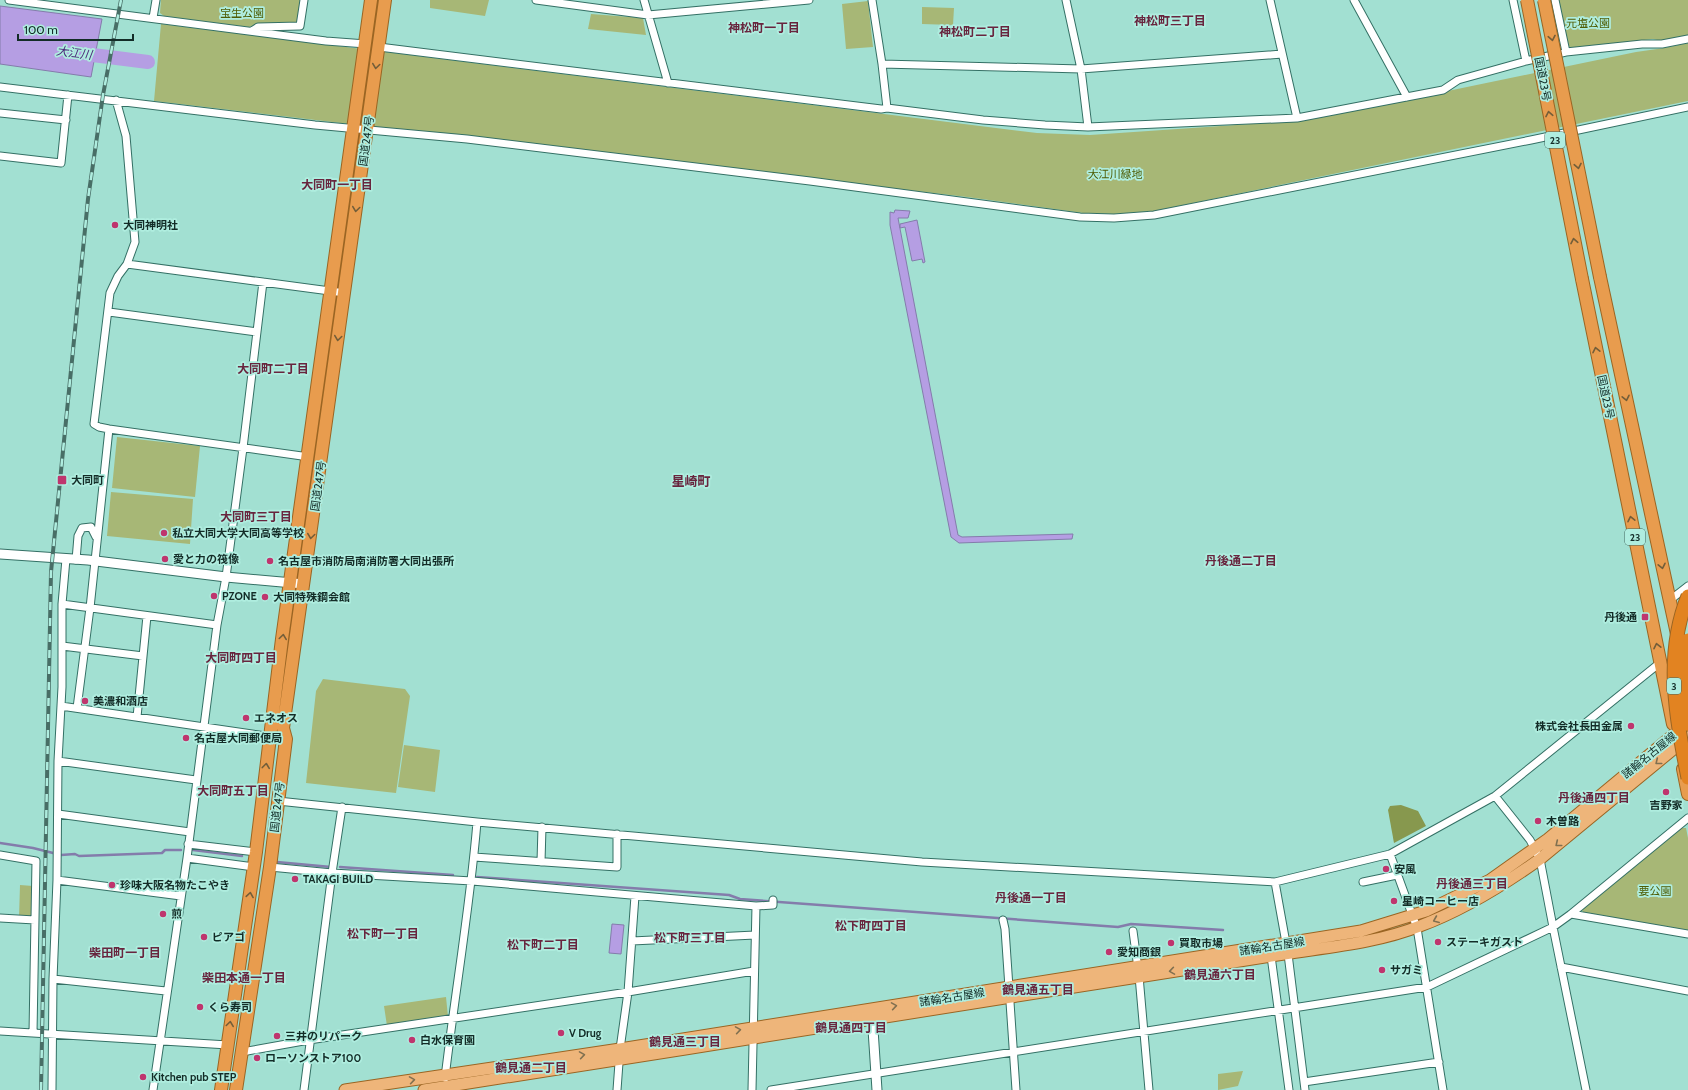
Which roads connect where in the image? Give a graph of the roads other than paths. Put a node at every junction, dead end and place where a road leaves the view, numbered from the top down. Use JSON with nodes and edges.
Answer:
{"nodes":[{"id":1,"x":9,"y":0,"type":"edge"},
{"id":2,"x":156,"y":0,"type":"edge"},
{"id":3,"x":304,"y":0,"type":"edge"},
{"id":4,"x":371,"y":0,"type":"edge"},
{"id":5,"x":385,"y":0,"type":"edge"},
{"id":6,"x":536,"y":0,"type":"edge"},
{"id":7,"x":644,"y":0,"type":"edge"},
{"id":8,"x":809,"y":0,"type":"edge"},
{"id":9,"x":872,"y":0,"type":"edge"},
{"id":10,"x":1066,"y":0,"type":"edge"},
{"id":11,"x":1270,"y":0,"type":"edge"},
{"id":12,"x":1354,"y":0,"type":"edge"},
{"id":13,"x":1513,"y":0,"type":"edge"},
{"id":14,"x":1527,"y":0,"type":"edge"},
{"id":15,"x":1544,"y":0,"type":"edge"},
{"id":16,"x":1555,"y":0,"type":"edge"},
{"id":17,"x":648,"y":15,"type":"junction"},
{"id":18,"x":153,"y":18,"type":"junction"},
{"id":19,"x":251,"y":31,"type":"junction"},
{"id":20,"x":1688,"y":38,"type":"edge"},
{"id":21,"x":366,"y":44,"type":"junction"},
{"id":22,"x":379,"y":47,"type":"junction"},
{"id":23,"x":1566,"y":52,"type":"junction"},
{"id":24,"x":1282,"y":54,"type":"junction"},
{"id":25,"x":1526,"y":61,"type":"junction"},
{"id":26,"x":882,"y":64,"type":"junction"},
{"id":27,"x":1081,"y":69,"type":"junction"},
{"id":28,"x":668,"y":83,"type":"junction"},
{"id":29,"x":0,"y":87,"type":"edge"},
{"id":30,"x":68,"y":95,"type":"junction"},
{"id":31,"x":1406,"y":97,"type":"junction"},
{"id":32,"x":116,"y":100,"type":"junction"},
{"id":33,"x":1688,"y":107,"type":"edge"},
{"id":34,"x":887,"y":108,"type":"junction"},
{"id":35,"x":0,"y":113,"type":"edge"},
{"id":36,"x":1297,"y":118,"type":"junction"},
{"id":37,"x":66,"y":120,"type":"junction"},
{"id":38,"x":1088,"y":127,"type":"junction"},
{"id":39,"x":354,"y":128,"type":"junction"},
{"id":40,"x":367,"y":129,"type":"junction"},
{"id":41,"x":0,"y":156,"type":"edge"},
{"id":42,"x":127,"y":264,"type":"junction"},
{"id":43,"x":263,"y":282,"type":"junction"},
{"id":44,"x":332,"y":291,"type":"junction"},
{"id":45,"x":345,"y":292,"type":"junction"},
{"id":46,"x":109,"y":312,"type":"junction"},
{"id":47,"x":257,"y":332,"type":"junction"},
{"id":48,"x":109,"y":429,"type":"junction"},
{"id":49,"x":243,"y":448,"type":"junction"},
{"id":50,"x":309,"y":457,"type":"junction"},
{"id":51,"x":97,"y":539,"type":"junction"},
{"id":52,"x":0,"y":554,"type":"edge"},
{"id":53,"x":66,"y":559,"type":"junction"},
{"id":54,"x":76,"y":560,"type":"junction"},
{"id":55,"x":95,"y":561,"type":"junction"},
{"id":56,"x":226,"y":577,"type":"junction"},
{"id":57,"x":291,"y":583,"type":"junction"},
{"id":58,"x":304,"y":584,"type":"junction"},
{"id":59,"x":1688,"y":586,"type":"edge"},
{"id":60,"x":1688,"y":596,"type":"edge"},
{"id":61,"x":1670,"y":600,"type":"junction"},
{"id":62,"x":62,"y":604,"type":"junction"},
{"id":63,"x":90,"y":608,"type":"junction"},
{"id":64,"x":148,"y":616,"type":"junction"},
{"id":65,"x":217,"y":625,"type":"junction"},
{"id":66,"x":1685,"y":642,"type":"edge"},
{"id":67,"x":62,"y":646,"type":"junction"},
{"id":68,"x":85,"y":649,"type":"junction"},
{"id":69,"x":144,"y":656,"type":"junction"},
{"id":70,"x":1661,"y":662,"type":"junction"},
{"id":71,"x":1688,"y":684,"type":"edge"},
{"id":72,"x":61,"y":706,"type":"junction"},
{"id":73,"x":77,"y":708,"type":"junction"},
{"id":74,"x":138,"y":716,"type":"junction"},
{"id":75,"x":1688,"y":723,"type":"edge"},
{"id":76,"x":204,"y":726,"type":"junction"},
{"id":77,"x":1675,"y":734,"type":"junction"},
{"id":78,"x":270,"y":737,"type":"junction"},
{"id":79,"x":1688,"y":737,"type":"edge"},
{"id":80,"x":286,"y":739,"type":"junction"},
{"id":81,"x":1678,"y":746,"type":"junction"},
{"id":82,"x":58,"y":761,"type":"junction"},
{"id":83,"x":1688,"y":778,"type":"edge"},
{"id":84,"x":196,"y":780,"type":"junction"},
{"id":85,"x":1688,"y":794,"type":"edge"},
{"id":86,"x":1495,"y":796,"type":"junction"},
{"id":87,"x":278,"y":801,"type":"junction"},
{"id":88,"x":342,"y":807,"type":"junction"},
{"id":89,"x":58,"y":814,"type":"junction"},
{"id":90,"x":1688,"y":818,"type":"edge"},
{"id":91,"x":477,"y":822,"type":"junction"},
{"id":92,"x":542,"y":827,"type":"junction"},
{"id":93,"x":190,"y":832,"type":"junction"},
{"id":94,"x":617,"y":834,"type":"junction"},
{"id":95,"x":188,"y":844,"type":"junction"},
{"id":96,"x":1534,"y":848,"type":"junction"},
{"id":97,"x":256,"y":852,"type":"junction"},
{"id":98,"x":1390,"y":854,"type":"junction"},
{"id":99,"x":0,"y":855,"type":"edge"},
{"id":100,"x":474,"y":857,"type":"junction"},
{"id":101,"x":187,"y":858,"type":"junction"},
{"id":102,"x":1540,"y":859,"type":"junction"},
{"id":103,"x":541,"y":862,"type":"junction"},
{"id":104,"x":254,"y":867,"type":"junction"},
{"id":105,"x":270,"y":867,"type":"junction"},
{"id":106,"x":332,"y":873,"type":"junction"},
{"id":107,"x":1397,"y":875,"type":"junction"},
{"id":108,"x":57,"y":880,"type":"junction"},
{"id":109,"x":472,"y":881,"type":"junction"},
{"id":110,"x":1276,"y":882,"type":"junction"},
{"id":111,"x":1363,"y":882,"type":"dead end"},
{"id":112,"x":181,"y":896,"type":"junction"},
{"id":113,"x":635,"y":896,"type":"junction"},
{"id":114,"x":773,"y":901,"type":"dead end"},
{"id":115,"x":756,"y":906,"type":"junction"},
{"id":116,"x":1572,"y":914,"type":"junction"},
{"id":117,"x":1412,"y":916,"type":"junction"},
{"id":118,"x":0,"y":918,"type":"edge"},
{"id":119,"x":35,"y":920,"type":"junction"},
{"id":120,"x":1003,"y":920,"type":"dead end"},
{"id":121,"x":1553,"y":927,"type":"junction"},
{"id":122,"x":1417,"y":928,"type":"junction"},
{"id":123,"x":1133,"y":931,"type":"dead end"},
{"id":124,"x":1688,"y":934,"type":"edge"},
{"id":125,"x":755,"y":935,"type":"junction"},
{"id":126,"x":632,"y":941,"type":"junction"},
{"id":127,"x":1287,"y":948,"type":"junction"},
{"id":128,"x":1271,"y":956,"type":"junction"},
{"id":129,"x":1561,"y":967,"type":"junction"},
{"id":130,"x":754,"y":970,"type":"junction"},
{"id":131,"x":1139,"y":972,"type":"junction"},
{"id":132,"x":53,"y":979,"type":"junction"},
{"id":133,"x":1427,"y":987,"type":"junction"},
{"id":134,"x":166,"y":991,"type":"junction"},
{"id":135,"x":1688,"y":991,"type":"edge"},
{"id":136,"x":628,"y":992,"type":"junction"},
{"id":137,"x":1009,"y":992,"type":"junction"},
{"id":138,"x":1295,"y":1008,"type":"junction"},
{"id":139,"x":1279,"y":1010,"type":"junction"},
{"id":140,"x":872,"y":1014,"type":"junction"},
{"id":141,"x":451,"y":1019,"type":"junction"},
{"id":142,"x":0,"y":1031,"type":"edge"},
{"id":143,"x":33,"y":1032,"type":"junction"},
{"id":144,"x":1143,"y":1032,"type":"junction"},
{"id":145,"x":753,"y":1033,"type":"junction"},
{"id":146,"x":53,"y":1034,"type":"junction"},
{"id":147,"x":309,"y":1040,"type":"junction"},
{"id":148,"x":160,"y":1042,"type":"junction"},
{"id":149,"x":228,"y":1045,"type":"junction"},
{"id":150,"x":242,"y":1052,"type":"junction"},
{"id":151,"x":1014,"y":1053,"type":"junction"},
{"id":152,"x":620,"y":1054,"type":"junction"},
{"id":153,"x":1438,"y":1062,"type":"junction"},
{"id":154,"x":876,"y":1074,"type":"junction"},
{"id":155,"x":445,"y":1075,"type":"junction"},
{"id":156,"x":1304,"y":1086,"type":"edge"},
{"id":157,"x":444,"y":1088,"type":"edge"},
{"id":158,"x":52,"y":1090,"type":"edge"},
{"id":159,"x":153,"y":1090,"type":"edge"},
{"id":160,"x":221,"y":1090,"type":"edge"},
{"id":161,"x":236,"y":1090,"type":"edge"},
{"id":162,"x":304,"y":1090,"type":"edge"},
{"id":163,"x":345,"y":1090,"type":"edge"},
{"id":164,"x":424,"y":1090,"type":"edge"},
{"id":165,"x":617,"y":1090,"type":"edge"},
{"id":166,"x":752,"y":1090,"type":"edge"},
{"id":167,"x":771,"y":1090,"type":"edge"},
{"id":168,"x":877,"y":1090,"type":"edge"},
{"id":169,"x":1016,"y":1090,"type":"edge"},
{"id":170,"x":1149,"y":1090,"type":"edge"},
{"id":171,"x":1289,"y":1090,"type":"edge"},
{"id":172,"x":1443,"y":1090,"type":"edge"},
{"id":173,"x":1586,"y":1090,"type":"edge"}],
"edges":[{"from":1,"to":18,"type":"street"},
{"from":2,"to":18,"type":"street"},
{"from":3,"to":19,"type":"street"},
{"from":4,"to":21,"type":"highway","name":"国道247号"},
{"from":5,"to":22,"type":"highway","name":"国道247号"},
{"from":6,"to":17,"type":"street"},
{"from":7,"to":17,"type":"street"},
{"from":8,"to":17,"type":"street"},
{"from":9,"to":26,"type":"street"},
{"from":10,"to":27,"type":"street"},
{"from":11,"to":24,"type":"street"},
{"from":12,"to":31,"type":"street"},
{"from":13,"to":25,"type":"street"},
{"from":70,"to":14,"type":"highway","name":"国道23号","number":"23","one_way":true,"bridge":true},
{"from":15,"to":61,"type":"highway","name":"国道23号","number":"23","one_way":true,"bridge":true},
{"from":16,"to":23,"type":"street"},
{"from":17,"to":28,"type":"street"},
{"from":18,"to":19,"type":"street"},
{"from":19,"to":21,"type":"street"},
{"from":20,"to":23,"type":"street"},
{"from":21,"to":39,"type":"highway","name":"国道247号"},
{"from":22,"to":28,"type":"street"},
{"from":22,"to":40,"type":"highway","name":"国道247号","one_way":true},
{"from":23,"to":25,"type":"street"},
{"from":24,"to":27,"type":"street"},
{"from":24,"to":36,"type":"street"},
{"from":25,"to":31,"type":"street"},
{"from":26,"to":27,"type":"street"},
{"from":26,"to":34,"type":"street"},
{"from":27,"to":38,"type":"street"},
{"from":28,"to":34,"type":"street"},
{"from":29,"to":30,"type":"street"},
{"from":30,"to":32,"type":"street"},
{"from":30,"to":37,"type":"street"},
{"from":31,"to":36,"type":"street"},
{"from":32,"to":39,"type":"street"},
{"from":32,"to":42,"type":"street"},
{"from":33,"to":40,"type":"street"},
{"from":34,"to":38,"type":"street"},
{"from":35,"to":37,"type":"street"},
{"from":36,"to":38,"type":"street"},
{"from":37,"to":41,"type":"street"},
{"from":39,"to":40,"type":"street"},
{"from":39,"to":44,"type":"highway","name":"国道247号"},
{"from":40,"to":45,"type":"highway","name":"国道247号","one_way":true},
{"from":42,"to":43,"type":"street"},
{"from":42,"to":46,"type":"street"},
{"from":43,"to":44,"type":"street"},
{"from":43,"to":47,"type":"street"},
{"from":44,"to":45,"type":"street"},
{"from":44,"to":50,"type":"highway","name":"国道247号"},
{"from":45,"to":58,"type":"highway","name":"国道247号","one_way":true},
{"from":46,"to":47,"type":"street"},
{"from":46,"to":48,"type":"street"},
{"from":47,"to":49,"type":"street"},
{"from":48,"to":49,"type":"street"},
{"from":48,"to":51,"type":"street"},
{"from":49,"to":50,"type":"street"},
{"from":49,"to":56,"type":"street"},
{"from":50,"to":57,"type":"highway","name":"国道247号"},
{"from":51,"to":54,"type":"street"},
{"from":51,"to":55,"type":"street"},
{"from":52,"to":53,"type":"street"},
{"from":53,"to":54,"type":"street"},
{"from":53,"to":62,"type":"street"},
{"from":54,"to":55,"type":"street"},
{"from":55,"to":56,"type":"street"},
{"from":55,"to":63,"type":"street"},
{"from":56,"to":57,"type":"street"},
{"from":56,"to":65,"type":"street"},
{"from":57,"to":58,"type":"street"},
{"from":78,"to":57,"type":"highway","name":"国道247号","one_way":true},
{"from":58,"to":80,"type":"highway","name":"国道247号"},
{"from":59,"to":61,"type":"street"},
{"from":60,"to":83,"type":"highway","number":"3","bridge":true},
{"from":61,"to":66,"type":"highway","name":"国道23号","number":"23"},
{"from":62,"to":63,"type":"street"},
{"from":62,"to":67,"type":"street"},
{"from":63,"to":64,"type":"street"},
{"from":63,"to":68,"type":"street"},
{"from":64,"to":65,"type":"street"},
{"from":64,"to":69,"type":"street"},
{"from":65,"to":76,"type":"street"},
{"from":66,"to":71,"type":"highway","name":"国道23号","number":"23"},
{"from":66,"to":75,"type":"highway","number":"3","bridge":true},
{"from":67,"to":68,"type":"street"},
{"from":67,"to":72,"type":"street"},
{"from":68,"to":69,"type":"street"},
{"from":68,"to":73,"type":"street"},
{"from":69,"to":74,"type":"street"},
{"from":70,"to":77,"type":"highway","name":"国道23号","number":"23"},
{"from":70,"to":86,"type":"street"},
{"from":72,"to":73,"type":"street"},
{"from":72,"to":82,"type":"street"},
{"from":73,"to":74,"type":"street"},
{"from":74,"to":76,"type":"street"},
{"from":75,"to":77,"type":"main road","name":"諸輪名古屋線"},
{"from":76,"to":78,"type":"street"},
{"from":76,"to":84,"type":"street"},
{"from":77,"to":81,"type":"highway","name":"国道23号","number":"23"},
{"from":77,"to":96,"type":"main road","name":"諸輪名古屋線"},
{"from":78,"to":80,"type":"street"},
{"from":97,"to":78,"type":"highway","name":"国道247号","one_way":true},
{"from":79,"to":81,"type":"main road","name":"諸輪名古屋線"},
{"from":80,"to":87,"type":"highway","name":"国道247号"},
{"from":81,"to":85,"type":"highway","name":"国道23号","number":"23"},
{"from":81,"to":102,"type":"main road","name":"諸輪名古屋線","one_way":true},
{"from":82,"to":84,"type":"street"},
{"from":82,"to":89,"type":"street"},
{"from":84,"to":93,"type":"street"},
{"from":86,"to":96,"type":"street"},
{"from":86,"to":98,"type":"street"},
{"from":87,"to":88,"type":"street"},
{"from":87,"to":105,"type":"highway","name":"国道247号"},
{"from":88,"to":91,"type":"street"},
{"from":88,"to":106,"type":"street"},
{"from":89,"to":93,"type":"street"},
{"from":89,"to":108,"type":"street"},
{"from":90,"to":116,"type":"street"},
{"from":91,"to":92,"type":"street"},
{"from":91,"to":100,"type":"street"},
{"from":92,"to":94,"type":"street"},
{"from":92,"to":103,"type":"street"},
{"from":93,"to":95,"type":"street"},
{"from":94,"to":103,"type":"street"},
{"from":94,"to":110,"type":"street"},
{"from":95,"to":97,"type":"street"},
{"from":95,"to":101,"type":"street"},
{"from":96,"to":102,"type":"street"},
{"from":96,"to":117,"type":"main road","name":"諸輪名古屋線"},
{"from":97,"to":104,"type":"highway","name":"国道247号"},
{"from":98,"to":107,"type":"street"},
{"from":98,"to":110,"type":"street"},
{"from":99,"to":119,"type":"street"},
{"from":100,"to":103,"type":"street"},
{"from":100,"to":109,"type":"street"},
{"from":101,"to":104,"type":"street"},
{"from":101,"to":112,"type":"street"},
{"from":102,"to":121,"type":"street"},
{"from":102,"to":122,"type":"main road","name":"諸輪名古屋線","one_way":true},
{"from":149,"to":104,"type":"highway","name":"国道247号","one_way":true},
{"from":105,"to":106,"type":"street"},
{"from":105,"to":150,"type":"highway","name":"国道247号"},
{"from":106,"to":109,"type":"street"},
{"from":106,"to":147,"type":"street"},
{"from":107,"to":111,"type":"street"},
{"from":107,"to":117,"type":"street"},
{"from":108,"to":112,"type":"street"},
{"from":108,"to":132,"type":"street"},
{"from":109,"to":113,"type":"street"},
{"from":109,"to":141,"type":"street"},
{"from":110,"to":127,"type":"street"},
{"from":112,"to":134,"type":"street"},
{"from":113,"to":115,"type":"street"},
{"from":113,"to":126,"type":"street"},
{"from":114,"to":115,"type":"street"},
{"from":115,"to":125,"type":"street"},
{"from":116,"to":121,"type":"street"},
{"from":116,"to":124,"type":"street"},
{"from":117,"to":122,"type":"street"},
{"from":117,"to":127,"type":"main road","name":"諸輪名古屋線"},
{"from":118,"to":119,"type":"street"},
{"from":119,"to":143,"type":"street"},
{"from":120,"to":137,"type":"street"},
{"from":121,"to":129,"type":"street"},
{"from":121,"to":133,"type":"street"},
{"from":122,"to":127,"type":"main road","name":"諸輪名古屋線"},
{"from":122,"to":133,"type":"street"},
{"from":123,"to":131,"type":"street"},
{"from":125,"to":126,"type":"street"},
{"from":125,"to":130,"type":"street"},
{"from":126,"to":136,"type":"street"},
{"from":127,"to":128,"type":"main road","name":"諸輪名古屋線"},
{"from":127,"to":131,"type":"main road","name":"諸輪名古屋線"},
{"from":127,"to":138,"type":"street"},
{"from":128,"to":131,"type":"main road","name":"諸輪名古屋線","one_way":true},
{"from":128,"to":139,"type":"street"},
{"from":129,"to":135,"type":"street"},
{"from":129,"to":173,"type":"street"},
{"from":130,"to":136,"type":"street"},
{"from":130,"to":145,"type":"street"},
{"from":131,"to":137,"type":"main road","name":"諸輪名古屋線"},
{"from":131,"to":144,"type":"street"},
{"from":132,"to":134,"type":"street"},
{"from":132,"to":146,"type":"street"},
{"from":133,"to":138,"type":"street"},
{"from":133,"to":153,"type":"street"},
{"from":134,"to":148,"type":"street"},
{"from":136,"to":141,"type":"street"},
{"from":136,"to":152,"type":"street"},
{"from":137,"to":140,"type":"main road","name":"諸輪名古屋線"},
{"from":137,"to":151,"type":"street"},
{"from":138,"to":139,"type":"street"},
{"from":138,"to":156,"type":"street"},
{"from":139,"to":144,"type":"street"},
{"from":139,"to":171,"type":"street"},
{"from":140,"to":145,"type":"main road","name":"諸輪名古屋線"},
{"from":140,"to":154,"type":"street"},
{"from":141,"to":147,"type":"street"},
{"from":141,"to":155,"type":"street"},
{"from":142,"to":143,"type":"street"},
{"from":143,"to":146,"type":"street"},
{"from":144,"to":151,"type":"street"},
{"from":144,"to":170,"type":"street"},
{"from":145,"to":152,"type":"main road","name":"諸輪名古屋線"},
{"from":145,"to":166,"type":"street"},
{"from":146,"to":148,"type":"street"},
{"from":146,"to":158,"type":"street"},
{"from":147,"to":150,"type":"street"},
{"from":147,"to":162,"type":"street"},
{"from":148,"to":149,"type":"street"},
{"from":148,"to":159,"type":"street"},
{"from":149,"to":160,"type":"highway","name":"国道247号"},
{"from":150,"to":161,"type":"highway","name":"国道247号"},
{"from":151,"to":154,"type":"street"},
{"from":151,"to":169,"type":"street"},
{"from":155,"to":152,"type":"main road","name":"諸輪名古屋線","one_way":true},
{"from":152,"to":157,"type":"main road","name":"諸輪名古屋線"},
{"from":152,"to":165,"type":"street"},
{"from":153,"to":156,"type":"street"},
{"from":153,"to":172,"type":"street"},
{"from":154,"to":167,"type":"street"},
{"from":154,"to":168,"type":"street"},
{"from":155,"to":157,"type":"street"},
{"from":163,"to":155,"type":"main road","name":"諸輪名古屋線","one_way":true},
{"from":157,"to":164,"type":"main road","name":"諸輪名古屋線"}]}
